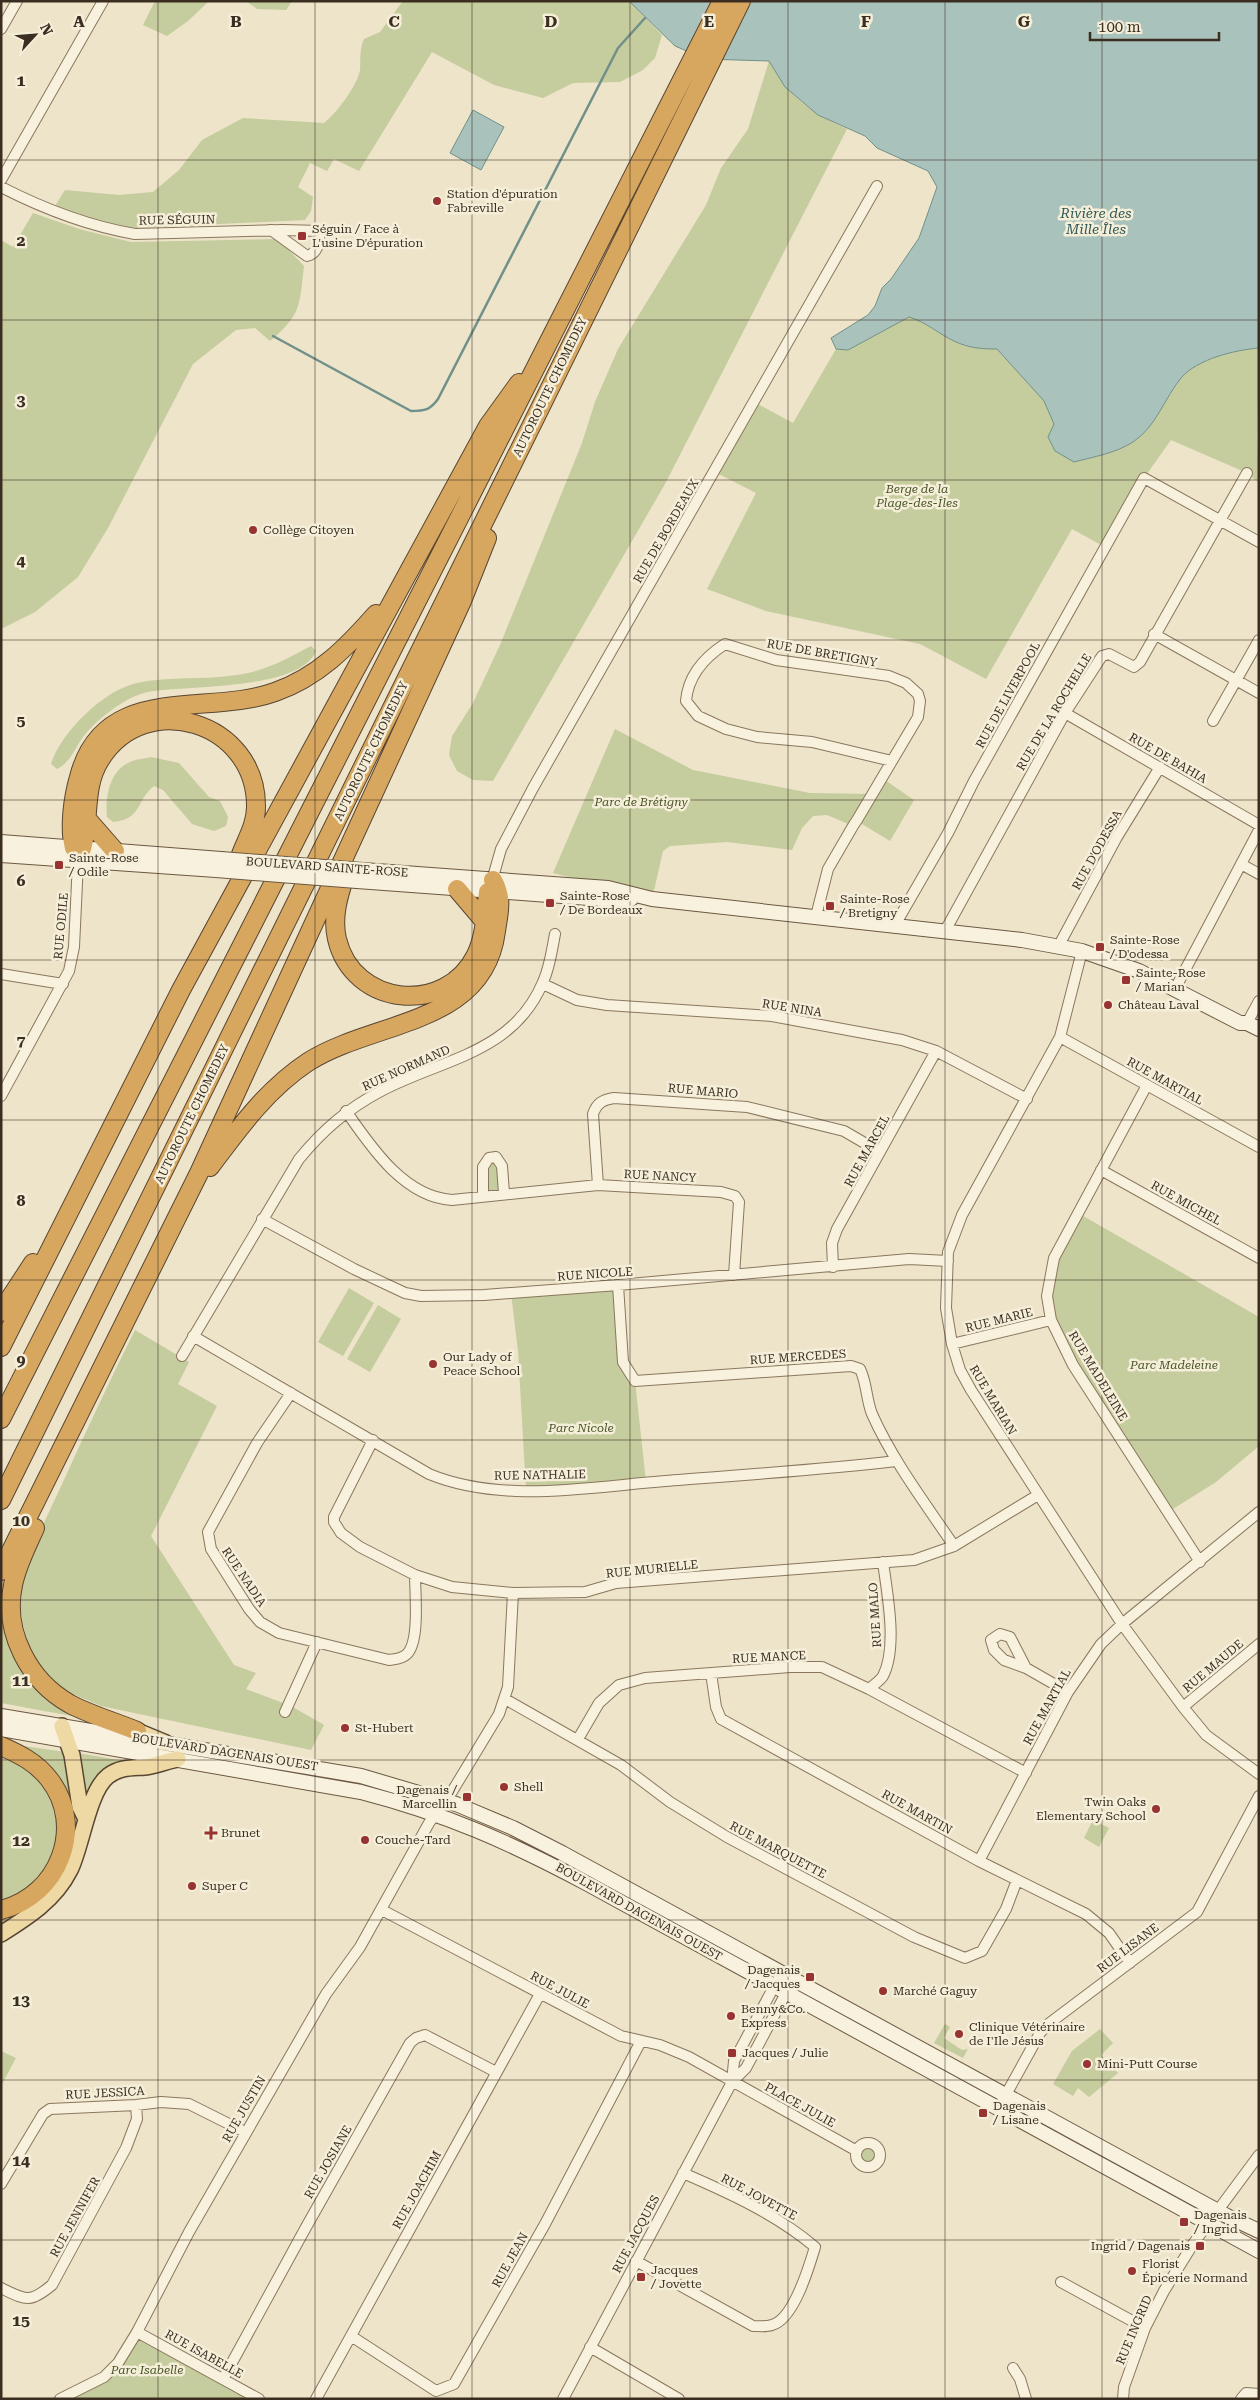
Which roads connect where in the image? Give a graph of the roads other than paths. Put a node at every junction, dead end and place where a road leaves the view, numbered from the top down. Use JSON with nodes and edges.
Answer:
{"nodes":[{"id":1,"x":17,"y":1,"type":"edge"},
{"id":2,"x":103,"y":1,"type":"edge"},
{"id":3,"x":722,"y":1,"type":"edge"},
{"id":4,"x":741,"y":1,"type":"edge"},
{"id":5,"x":1,"y":29,"type":"edge"},
{"id":6,"x":684,"y":96,"type":"junction"},
{"id":7,"x":1,"y":180,"type":"edge"},
{"id":8,"x":877,"y":186,"type":"dead end"},
{"id":9,"x":1,"y":187,"type":"edge"},
{"id":10,"x":271,"y":230,"type":"junction"},
{"id":11,"x":552,"y":338,"type":"junction"},
{"id":12,"x":536,"y":417,"type":"junction"},
{"id":13,"x":1247,"y":473,"type":"dead end"},
{"id":14,"x":1220,"y":520,"type":"junction"},
{"id":15,"x":1259,"y":542,"type":"edge"},
{"id":16,"x":399,"y":587,"type":"junction"},
{"id":17,"x":1154,"y":634,"type":"junction"},
{"id":18,"x":1259,"y":640,"type":"edge"},
{"id":19,"x":1236,"y":679,"type":"junction"},
{"id":20,"x":1259,"y":693,"type":"edge"},
{"id":21,"x":1065,"y":713,"type":"junction"},
{"id":22,"x":1213,"y":721,"type":"dead end"},
{"id":23,"x":892,"y":761,"type":"junction"},
{"id":24,"x":1160,"y":767,"type":"junction"},
{"id":25,"x":87,"y":819,"type":"junction"},
{"id":26,"x":1259,"y":825,"type":"edge"},
{"id":27,"x":357,"y":830,"type":"junction"},
{"id":28,"x":1259,"y":830,"type":"edge"},
{"id":29,"x":1,"y":842,"type":"edge"},
{"id":30,"x":115,"y":851,"type":"junction"},
{"id":31,"x":78,"y":852,"type":"junction"},
{"id":32,"x":1,"y":855,"type":"edge"},
{"id":33,"x":1240,"y":864,"type":"junction"},
{"id":34,"x":218,"y":865,"type":"junction"},
{"id":35,"x":1259,"y":874,"type":"edge"},
{"id":36,"x":360,"y":876,"type":"junction"},
{"id":37,"x":494,"y":888,"type":"junction"},
{"id":38,"x":457,"y":890,"type":"junction"},
{"id":39,"x":816,"y":916,"type":"junction"},
{"id":40,"x":485,"y":922,"type":"junction"},
{"id":41,"x":215,"y":924,"type":"junction"},
{"id":42,"x":894,"y":925,"type":"junction"},
{"id":43,"x":945,"y":931,"type":"junction"},
{"id":44,"x":555,"y":934,"type":"dead end"},
{"id":45,"x":1058,"y":947,"type":"junction"},
{"id":46,"x":1082,"y":951,"type":"junction"},
{"id":47,"x":1,"y":974,"type":"edge"},
{"id":48,"x":63,"y":984,"type":"junction"},
{"id":49,"x":543,"y":984,"type":"junction"},
{"id":50,"x":1175,"y":989,"type":"junction"},
{"id":51,"x":1259,"y":1001,"type":"edge"},
{"id":52,"x":1253,"y":1026,"type":"edge"},
{"id":53,"x":1060,"y":1037,"type":"junction"},
{"id":54,"x":936,"y":1051,"type":"junction"},
{"id":55,"x":1147,"y":1085,"type":"junction"},
{"id":56,"x":3,"y":1089,"type":"edge"},
{"id":57,"x":1026,"y":1099,"type":"junction"},
{"id":58,"x":346,"y":1111,"type":"junction"},
{"id":59,"x":1259,"y":1147,"type":"edge"},
{"id":60,"x":880,"y":1152,"type":"junction"},
{"id":61,"x":1101,"y":1170,"type":"junction"},
{"id":62,"x":598,"y":1184,"type":"junction"},
{"id":63,"x":80,"y":1189,"type":"junction"},
{"id":64,"x":190,"y":1193,"type":"junction"},
{"id":65,"x":504,"y":1193,"type":"junction"},
{"id":66,"x":482,"y":1196,"type":"junction"},
{"id":67,"x":262,"y":1219,"type":"junction"},
{"id":68,"x":1259,"y":1258,"type":"edge"},
{"id":69,"x":948,"y":1261,"type":"junction"},
{"id":70,"x":833,"y":1266,"type":"junction"},
{"id":71,"x":734,"y":1275,"type":"junction"},
{"id":72,"x":618,"y":1285,"type":"junction"},
{"id":73,"x":1,"y":1312,"type":"edge"},
{"id":74,"x":1051,"y":1320,"type":"junction"},
{"id":75,"x":193,"y":1336,"type":"junction"},
{"id":76,"x":952,"y":1344,"type":"junction"},
{"id":77,"x":1,"y":1347,"type":"edge"},
{"id":78,"x":182,"y":1356,"type":"dead end"},
{"id":79,"x":291,"y":1393,"type":"junction"},
{"id":80,"x":82,"y":1410,"type":"junction"},
{"id":81,"x":1,"y":1419,"type":"edge"},
{"id":82,"x":373,"y":1440,"type":"junction"},
{"id":83,"x":896,"y":1461,"type":"junction"},
{"id":84,"x":1038,"y":1495,"type":"junction"},
{"id":85,"x":1,"y":1500,"type":"edge"},
{"id":86,"x":1259,"y":1512,"type":"edge"},
{"id":87,"x":954,"y":1546,"type":"junction"},
{"id":88,"x":883,"y":1562,"type":"junction"},
{"id":89,"x":1200,"y":1562,"type":"junction"},
{"id":90,"x":1,"y":1571,"type":"edge"},
{"id":91,"x":415,"y":1575,"type":"junction"},
{"id":92,"x":513,"y":1593,"type":"junction"},
{"id":93,"x":1122,"y":1624,"type":"junction"},
{"id":94,"x":317,"y":1642,"type":"junction"},
{"id":95,"x":1259,"y":1644,"type":"edge"},
{"id":96,"x":1026,"y":1668,"type":"dead end"},
{"id":97,"x":711,"y":1673,"type":"junction"},
{"id":98,"x":869,"y":1689,"type":"junction"},
{"id":99,"x":1068,"y":1692,"type":"junction"},
{"id":100,"x":505,"y":1698,"type":"junction"},
{"id":101,"x":1183,"y":1707,"type":"junction"},
{"id":102,"x":285,"y":1712,"type":"dead end"},
{"id":103,"x":1,"y":1716,"type":"edge"},
{"id":104,"x":1,"y":1729,"type":"edge"},
{"id":105,"x":137,"y":1731,"type":"joint"},
{"id":106,"x":65,"y":1733,"type":"junction"},
{"id":107,"x":578,"y":1739,"type":"junction"},
{"id":108,"x":166,"y":1743,"type":"junction"},
{"id":109,"x":1,"y":1746,"type":"edge"},
{"id":110,"x":178,"y":1759,"type":"junction"},
{"id":111,"x":1026,"y":1773,"type":"junction"},
{"id":112,"x":1259,"y":1774,"type":"edge"},
{"id":113,"x":1259,"y":1796,"type":"edge"},
{"id":114,"x":446,"y":1801,"type":"junction"},
{"id":115,"x":436,"y":1814,"type":"junction"},
{"id":116,"x":86,"y":1819,"type":"junction"},
{"id":117,"x":979,"y":1861,"type":"junction"},
{"id":118,"x":1017,"y":1880,"type":"junction"},
{"id":119,"x":1,"y":1910,"type":"edge"},
{"id":120,"x":382,"y":1910,"type":"junction"},
{"id":121,"x":1,"y":1934,"type":"edge"},
{"id":122,"x":1130,"y":1963,"type":"junction"},
{"id":123,"x":787,"y":1976,"type":"junction"},
{"id":124,"x":780,"y":1990,"type":"junction"},
{"id":125,"x":540,"y":1994,"type":"junction"},
{"id":126,"x":642,"y":2041,"type":"junction"},
{"id":127,"x":496,"y":2072,"type":"junction"},
{"id":128,"x":732,"y":2082,"type":"junction"},
{"id":129,"x":1005,"y":2096,"type":"junction"},
{"id":130,"x":136,"y":2106,"type":"junction"},
{"id":131,"x":998,"y":2109,"type":"junction"},
{"id":132,"x":245,"y":2132,"type":"junction"},
{"id":133,"x":857,"y":2151,"type":"dead end"},
{"id":134,"x":1259,"y":2155,"type":"edge"},
{"id":135,"x":683,"y":2173,"type":"junction"},
{"id":136,"x":1,"y":2184,"type":"edge"},
{"id":137,"x":1218,"y":2211,"type":"junction"},
{"id":138,"x":1208,"y":2224,"type":"junction"},
{"id":139,"x":1259,"y":2231,"type":"edge"},
{"id":140,"x":1259,"y":2251,"type":"edge"},
{"id":141,"x":636,"y":2261,"type":"junction"},
{"id":142,"x":1061,"y":2282,"type":"dead end"},
{"id":143,"x":1,"y":2288,"type":"edge"},
{"id":144,"x":1145,"y":2328,"type":"junction"},
{"id":145,"x":137,"y":2332,"type":"junction"},
{"id":146,"x":351,"y":2336,"type":"junction"},
{"id":147,"x":590,"y":2347,"type":"junction"},
{"id":148,"x":1012,"y":2368,"type":"dead end"},
{"id":149,"x":223,"y":2379,"type":"junction"},
{"id":150,"x":1259,"y":2394,"type":"edge"},
{"id":151,"x":60,"y":2399,"type":"edge"},
{"id":152,"x":258,"y":2399,"type":"edge"},
{"id":153,"x":316,"y":2399,"type":"edge"},
{"id":154,"x":563,"y":2399,"type":"edge"},
{"id":155,"x":679,"y":2399,"type":"edge"},
{"id":156,"x":1026,"y":2399,"type":"edge"},
{"id":157,"x":1123,"y":2399,"type":"edge"},
{"id":158,"x":1241,"y":2399,"type":"edge"}],
"edges":[{"from":1,"to":5,"type":"street"},
{"from":2,"to":7,"type":"street"},
{"from":3,"to":6,"type":"highway","name":"AUTOROUTE CHOMEDEY"},
{"from":4,"to":6,"type":"highway","name":"AUTOROUTE CHOMEDEY"},
{"from":6,"to":11,"type":"highway","name":"AUTOROUTE CHOMEDEY"},
{"from":6,"to":12,"type":"highway","name":"AUTOROUTE CHOMEDEY"},
{"from":8,"to":37,"type":"street","name":"RUE DE BORDEAUX"},
{"from":9,"to":10,"type":"street","name":"RUE SÉGUIN"},
{"from":10,"to":10,"type":"street","name":"RUE SÉGUIN"},
{"from":11,"to":16,"type":"highway"},
{"from":11,"to":81,"type":"highway","name":"AUTOROUTE CHOMEDEY"},
{"from":12,"to":27,"type":"highway"},
{"from":12,"to":85,"type":"highway","name":"AUTOROUTE CHOMEDEY"},
{"from":13,"to":14,"type":"street","name":"RUE DE LA ROCHELLE"},
{"from":14,"to":15,"type":"street"},
{"from":14,"to":17,"type":"street","name":"RUE DE LA ROCHELLE"},
{"from":14,"to":42,"type":"street","name":"RUE DE LIVERPOOL"},
{"from":16,"to":31,"type":"highway"},
{"from":16,"to":41,"type":"highway"},
{"from":17,"to":19,"type":"street"},
{"from":17,"to":21,"type":"street","name":"RUE DE LA ROCHELLE"},
{"from":18,"to":19,"type":"street"},
{"from":19,"to":20,"type":"street"},
{"from":19,"to":22,"type":"street"},
{"from":21,"to":24,"type":"street","name":"RUE DE BAHIA"},
{"from":21,"to":43,"type":"street","name":"RUE DE LA ROCHELLE"},
{"from":23,"to":23,"type":"street","name":"RUE DE BRETIGNY"},
{"from":23,"to":39,"type":"street","name":"RUE DE BRETIGNY"},
{"from":24,"to":26,"type":"street","name":"RUE DE BAHIA"},
{"from":24,"to":45,"type":"street","name":"RUE D'ODESSA"},
{"from":25,"to":30,"type":"highway"},
{"from":25,"to":31,"type":"highway"},
{"from":25,"to":41,"type":"highway"},
{"from":27,"to":40,"type":"highway"},
{"from":27,"to":64,"type":"highway"},
{"from":28,"to":33,"type":"street"},
{"from":29,"to":31,"type":"main road","name":"BOULEVARD SAINTE-ROSE"},
{"from":30,"to":31,"type":"main road","name":"BOULEVARD SAINTE-ROSE"},
{"from":30,"to":34,"type":"main road","name":"BOULEVARD SAINTE-ROSE"},
{"from":31,"to":32,"type":"main road","name":"BOULEVARD SAINTE-ROSE"},
{"from":31,"to":34,"type":"main road","name":"BOULEVARD SAINTE-ROSE"},
{"from":31,"to":48,"type":"street","name":"RUE ODILE"},
{"from":33,"to":35,"type":"street"},
{"from":33,"to":50,"type":"street"},
{"from":34,"to":36,"type":"main road","name":"BOULEVARD SAINTE-ROSE","bridge":true},
{"from":36,"to":37,"type":"main road","name":"BOULEVARD SAINTE-ROSE"},
{"from":36,"to":38,"type":"main road","name":"BOULEVARD SAINTE-ROSE"},
{"from":37,"to":38,"type":"main road","name":"BOULEVARD SAINTE-ROSE"},
{"from":37,"to":39,"type":"main road","name":"BOULEVARD SAINTE-ROSE"},
{"from":37,"to":40,"type":"highway"},
{"from":37,"to":64,"type":"highway"},
{"from":38,"to":40,"type":"highway"},
{"from":39,"to":42,"type":"main road","name":"BOULEVARD SAINTE-ROSE"},
{"from":41,"to":63,"type":"highway"},
{"from":42,"to":43,"type":"main road","name":"BOULEVARD SAINTE-ROSE"},
{"from":43,"to":45,"type":"main road","name":"BOULEVARD SAINTE-ROSE"},
{"from":44,"to":49,"type":"street","name":"RUE NORMAND"},
{"from":45,"to":46,"type":"main road","name":"BOULEVARD SAINTE-ROSE"},
{"from":46,"to":50,"type":"main road","name":"BOULEVARD SAINTE-ROSE"},
{"from":46,"to":53,"type":"street","name":"RUE MARIAN"},
{"from":47,"to":48,"type":"street"},
{"from":48,"to":56,"type":"street","name":"RUE ODILE"},
{"from":49,"to":54,"type":"street","name":"RUE NINA"},
{"from":49,"to":58,"type":"street","name":"RUE NORMAND"},
{"from":50,"to":52,"type":"main road","name":"BOULEVARD SAINTE-ROSE"},
{"from":51,"to":52,"type":"street"},
{"from":53,"to":55,"type":"street","name":"RUE MARTIAL"},
{"from":53,"to":57,"type":"street","name":"RUE MARIAN"},
{"from":54,"to":57,"type":"street","name":"RUE NINA"},
{"from":54,"to":60,"type":"street","name":"RUE MARCEL"},
{"from":55,"to":59,"type":"street","name":"RUE MARTIAL"},
{"from":55,"to":61,"type":"street","name":"RUE MADELEINE"},
{"from":57,"to":69,"type":"street","name":"RUE MARIAN"},
{"from":58,"to":66,"type":"street","name":"RUE NANCY"},
{"from":58,"to":67,"type":"street","name":"RUE NORMAND"},
{"from":60,"to":62,"type":"street","name":"RUE MARIO"},
{"from":60,"to":70,"type":"street","name":"RUE MARCEL"},
{"from":61,"to":68,"type":"street","name":"RUE MICHEL"},
{"from":61,"to":74,"type":"street","name":"RUE MADELEINE"},
{"from":62,"to":65,"type":"street","name":"RUE NANCY"},
{"from":62,"to":71,"type":"street","name":"RUE NANCY"},
{"from":63,"to":73,"type":"highway"},
{"from":63,"to":77,"type":"highway"},
{"from":64,"to":80,"type":"highway"},
{"from":65,"to":66,"type":"street","name":"RUE NANCY"},
{"from":65,"to":66,"type":"street"},
{"from":67,"to":72,"type":"street","name":"RUE NICOLE"},
{"from":67,"to":75,"type":"street","name":"RUE NORMAND"},
{"from":69,"to":70,"type":"street","name":"RUE NICOLE"},
{"from":69,"to":76,"type":"street","name":"RUE MARIAN"},
{"from":70,"to":71,"type":"street","name":"RUE NICOLE"},
{"from":71,"to":72,"type":"street","name":"RUE NICOLE"},
{"from":72,"to":83,"type":"street","name":"RUE MERCEDES"},
{"from":74,"to":76,"type":"street","name":"RUE MARIE"},
{"from":74,"to":89,"type":"street","name":"RUE MADELEINE"},
{"from":75,"to":78,"type":"street","name":"RUE NORMAND"},
{"from":75,"to":79,"type":"street","name":"RUE NATHALIE"},
{"from":76,"to":84,"type":"street","name":"RUE MARIAN"},
{"from":79,"to":82,"type":"street","name":"RUE NATHALIE"},
{"from":79,"to":94,"type":"street","name":"RUE NADIA"},
{"from":80,"to":90,"type":"highway"},
{"from":80,"to":105,"type":"highway"},
{"from":82,"to":83,"type":"street","name":"RUE NATHALIE"},
{"from":82,"to":91,"type":"street","name":"RUE MURIELLE"},
{"from":83,"to":87,"type":"street","name":"RUE MERCEDES"},
{"from":84,"to":87,"type":"street","name":"RUE MURIELLE"},
{"from":84,"to":93,"type":"street","name":"RUE MARIAN"},
{"from":86,"to":89,"type":"street","name":"RUE MARTIAL"},
{"from":87,"to":88,"type":"street","name":"RUE MURIELLE"},
{"from":88,"to":92,"type":"street","name":"RUE MURIELLE"},
{"from":88,"to":98,"type":"street","name":"RUE MALO"},
{"from":89,"to":93,"type":"street","name":"RUE MARTIAL"},
{"from":91,"to":92,"type":"street","name":"RUE MURIELLE"},
{"from":91,"to":94,"type":"street","name":"RUE NADIA"},
{"from":92,"to":100,"type":"street"},
{"from":93,"to":99,"type":"street","name":"RUE MARTIAL"},
{"from":93,"to":101,"type":"street","name":"RUE MARIAN"},
{"from":94,"to":102,"type":"street"},
{"from":95,"to":101,"type":"street","name":"RUE MAUDE"},
{"from":96,"to":99,"type":"street"},
{"from":97,"to":98,"type":"street","name":"RUE MANCE"},
{"from":97,"to":107,"type":"street","name":"RUE MANCE"},
{"from":97,"to":117,"type":"street","name":"RUE MARTIN"},
{"from":98,"to":111,"type":"street","name":"RUE MANCE"},
{"from":99,"to":111,"type":"street","name":"RUE MARTIAL"},
{"from":100,"to":107,"type":"street","name":"RUE MARQUETTE"},
{"from":100,"to":114,"type":"street"},
{"from":101,"to":112,"type":"street","name":"RUE MARIAN"},
{"from":103,"to":106,"type":"main road","name":"BOULEVARD DAGENAIS OUEST"},
{"from":104,"to":106,"type":"main road","name":"BOULEVARD DAGENAIS OUEST"},
{"from":105,"to":108,"type":"main road"},
{"from":106,"to":108,"type":"main road","name":"BOULEVARD DAGENAIS OUEST"},
{"from":106,"to":110,"type":"main road","name":"BOULEVARD DAGENAIS OUEST"},
{"from":106,"to":116,"type":"main road"},
{"from":107,"to":118,"type":"street","name":"RUE MARQUETTE"},
{"from":108,"to":114,"type":"main road","name":"BOULEVARD DAGENAIS OUEST"},
{"from":109,"to":119,"type":"highway"},
{"from":110,"to":115,"type":"main road","name":"BOULEVARD DAGENAIS OUEST"},
{"from":110,"to":116,"type":"main road"},
{"from":111,"to":117,"type":"street","name":"RUE MARTIAL"},
{"from":113,"to":122,"type":"street","name":"RUE LISANE"},
{"from":114,"to":115,"type":"street"},
{"from":114,"to":123,"type":"main road","name":"BOULEVARD DAGENAIS OUEST"},
{"from":115,"to":120,"type":"street","name":"RUE JUSTIN"},
{"from":115,"to":124,"type":"main road","name":"BOULEVARD DAGENAIS OUEST"},
{"from":116,"to":121,"type":"main road"},
{"from":117,"to":118,"type":"street","name":"RUE MARTIN"},
{"from":118,"to":122,"type":"street","name":"RUE MARTIN"},
{"from":120,"to":125,"type":"street","name":"RUE JULIE"},
{"from":120,"to":132,"type":"street","name":"RUE JUSTIN"},
{"from":122,"to":129,"type":"street","name":"RUE LISANE"},
{"from":123,"to":124,"type":"street","name":"RUE JACQUES"},
{"from":123,"to":129,"type":"main road","name":"BOULEVARD DAGENAIS OUEST"},
{"from":124,"to":128,"type":"street","name":"RUE JACQUES"},
{"from":124,"to":131,"type":"main road","name":"BOULEVARD DAGENAIS OUEST"},
{"from":125,"to":126,"type":"street","name":"RUE JULIE"},
{"from":125,"to":127,"type":"street","name":"RUE JOACHIM"},
{"from":126,"to":128,"type":"street","name":"RUE JULIE"},
{"from":126,"to":146,"type":"street","name":"RUE JEAN"},
{"from":127,"to":146,"type":"street","name":"RUE JOACHIM"},
{"from":127,"to":149,"type":"street","name":"RUE JOSIANE"},
{"from":128,"to":133,"type":"street","name":"PLACE JULIE"},
{"from":128,"to":135,"type":"street","name":"RUE JACQUES"},
{"from":129,"to":131,"type":"street","name":"RUE LISANE"},
{"from":129,"to":137,"type":"main road","name":"BOULEVARD DAGENAIS OUEST"},
{"from":130,"to":132,"type":"street","name":"RUE JESSICA"},
{"from":130,"to":136,"type":"street","name":"RUE JESSICA"},
{"from":130,"to":143,"type":"street","name":"RUE JENNIFER"},
{"from":131,"to":138,"type":"main road","name":"BOULEVARD DAGENAIS OUEST"},
{"from":132,"to":145,"type":"street","name":"RUE JUSTIN"},
{"from":134,"to":137,"type":"street","name":"RUE INGRID"},
{"from":135,"to":141,"type":"street","name":"RUE JACQUES"},
{"from":135,"to":141,"type":"street","name":"RUE JOVETTE"},
{"from":137,"to":138,"type":"street","name":"RUE INGRID"},
{"from":137,"to":139,"type":"main road","name":"BOULEVARD DAGENAIS OUEST"},
{"from":138,"to":140,"type":"main road","name":"BOULEVARD DAGENAIS OUEST"},
{"from":138,"to":144,"type":"street","name":"RUE INGRID"},
{"from":141,"to":147,"type":"street","name":"RUE JACQUES"},
{"from":142,"to":144,"type":"street"},
{"from":144,"to":157,"type":"street","name":"RUE INGRID"},
{"from":145,"to":149,"type":"street","name":"RUE ISABELLE"},
{"from":145,"to":151,"type":"street","name":"RUE JUSTIN"},
{"from":146,"to":153,"type":"street","name":"RUE JOACHIM"},
{"from":147,"to":154,"type":"street","name":"RUE JACQUES"},
{"from":147,"to":155,"type":"street"},
{"from":148,"to":156,"type":"street"},
{"from":149,"to":152,"type":"street","name":"RUE ISABELLE"},
{"from":150,"to":158,"type":"street"}]}
